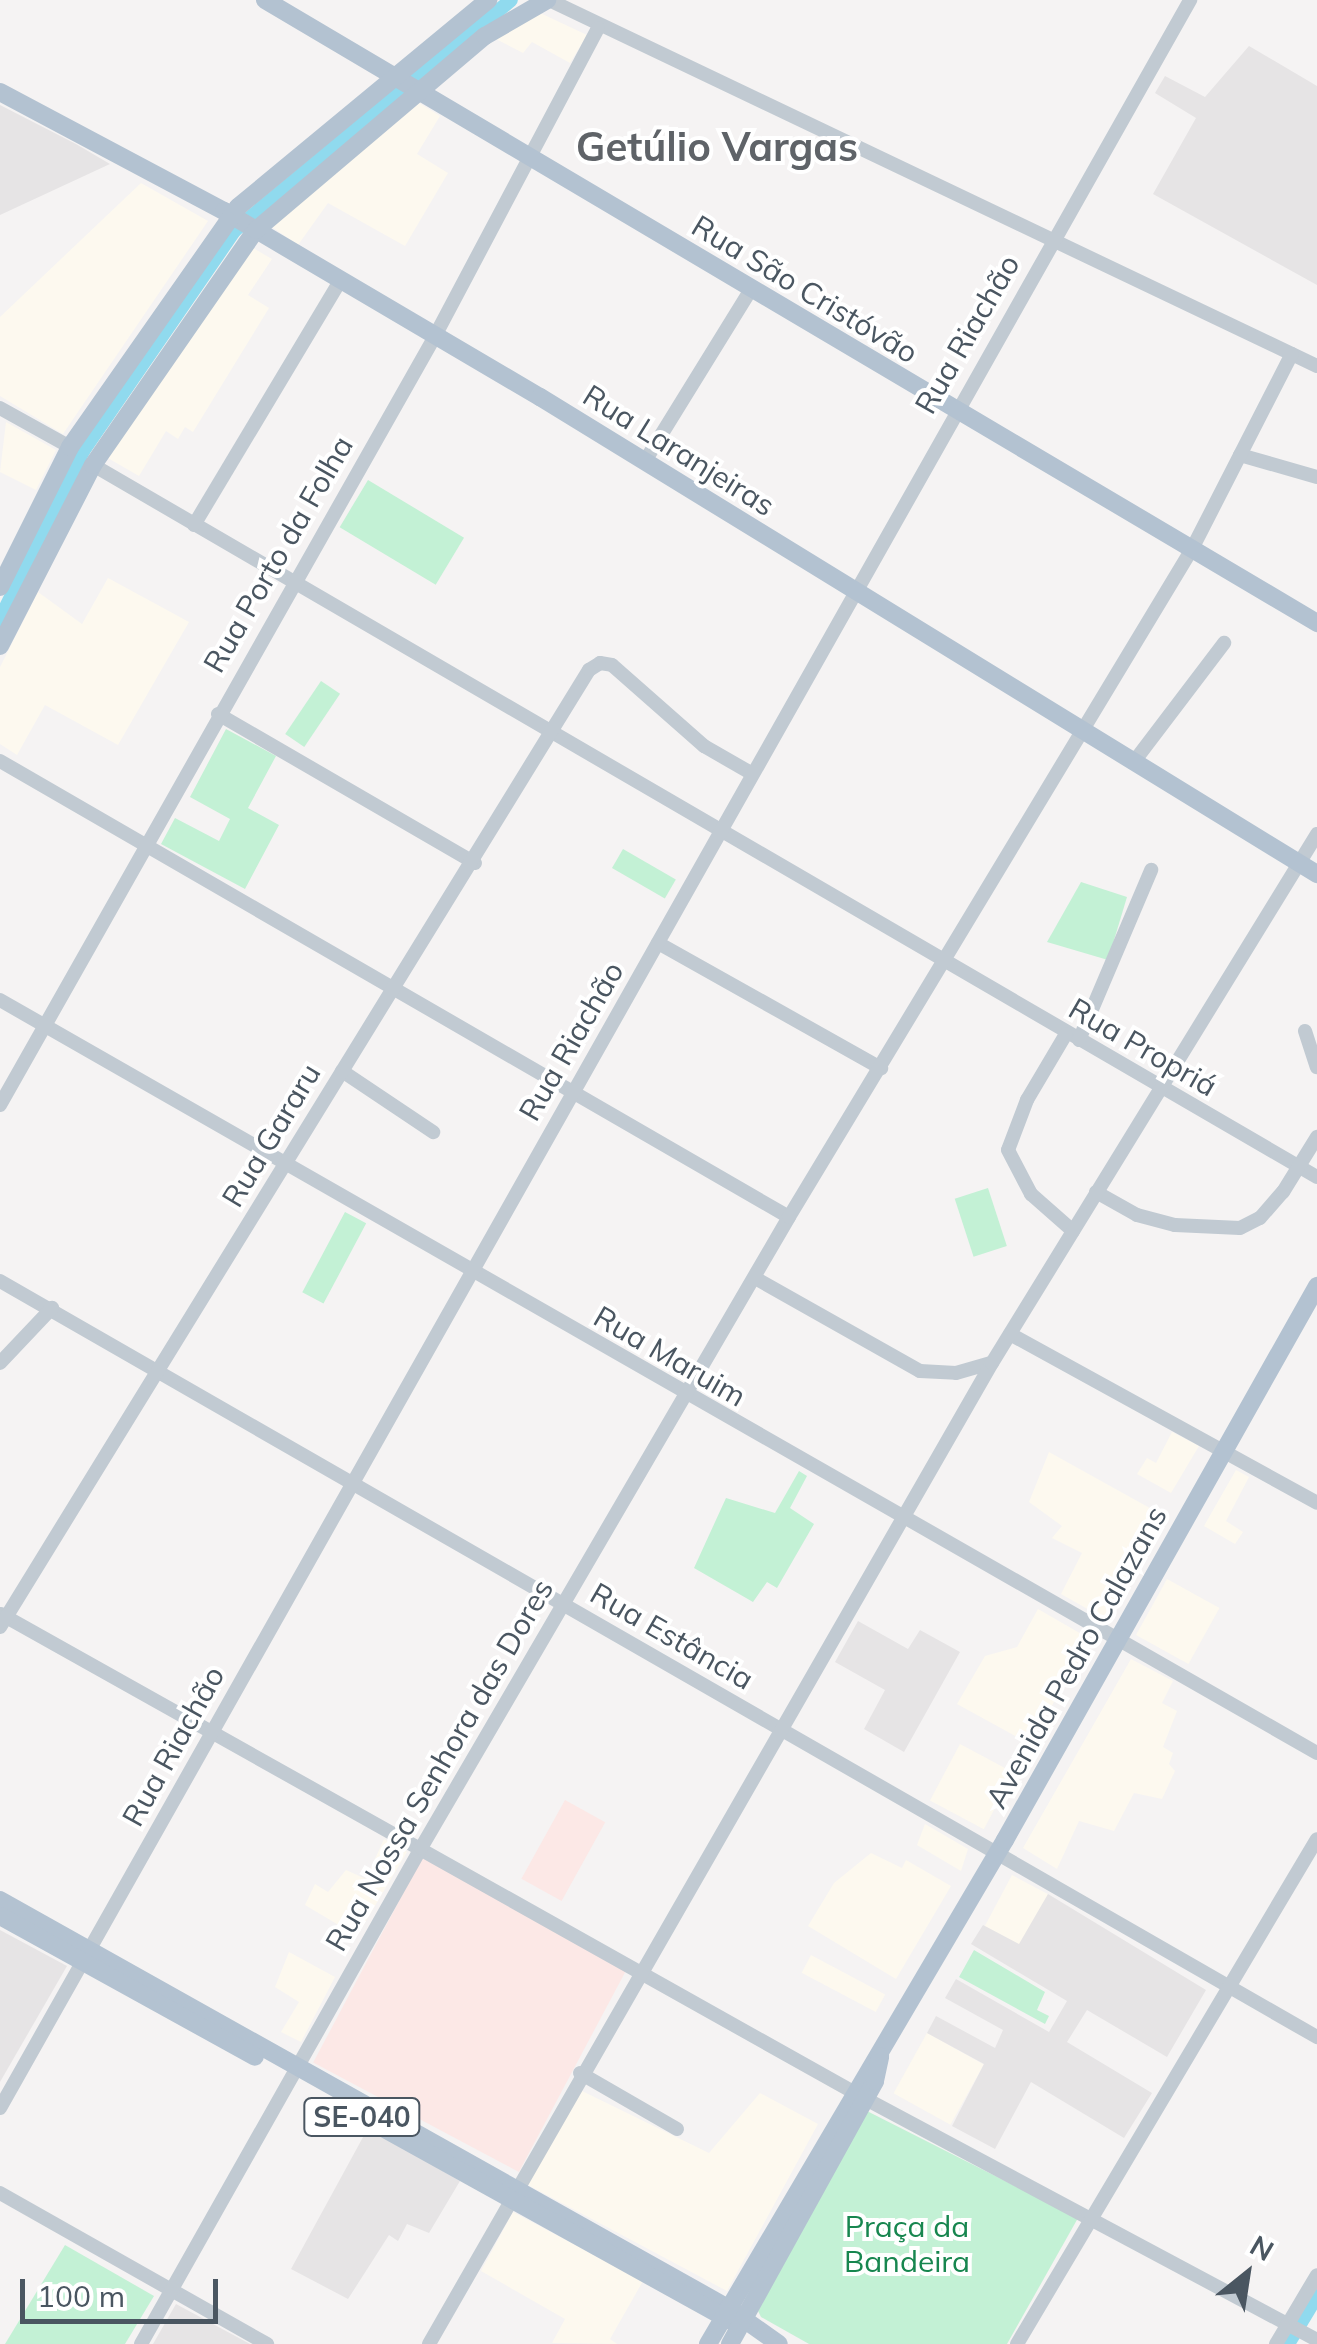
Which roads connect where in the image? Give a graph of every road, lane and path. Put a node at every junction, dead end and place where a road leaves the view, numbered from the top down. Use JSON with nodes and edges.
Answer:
{"nodes":[{"id":1,"x":266,"y":0,"type":"edge"},
{"id":2,"x":488,"y":0,"type":"edge"},
{"id":3,"x":548,"y":0,"type":"edge"},
{"id":4,"x":1190,"y":0,"type":"edge"},
{"id":5,"x":598,"y":28,"type":"junction"},
{"id":6,"x":391,"y":76,"type":"junction"},
{"id":7,"x":418,"y":90,"type":"junction"},
{"id":8,"x":0,"y":92,"type":"edge"},
{"id":9,"x":530,"y":156,"type":"junction"},
{"id":10,"x":233,"y":217,"type":"junction"},
{"id":11,"x":255,"y":229,"type":"junction"},
{"id":12,"x":1052,"y":242,"type":"junction"},
{"id":13,"x":340,"y":281,"type":"junction"},
{"id":14,"x":752,"y":288,"type":"junction"},
{"id":15,"x":434,"y":336,"type":"junction"},
{"id":16,"x":1292,"y":354,"type":"junction"},
{"id":17,"x":1317,"y":366,"type":"edge"},
{"id":18,"x":0,"y":408,"type":"edge"},
{"id":19,"x":955,"y":411,"type":"junction"},
{"id":20,"x":70,"y":447,"type":"junction"},
{"id":21,"x":1240,"y":455,"type":"junction"},
{"id":22,"x":645,"y":462,"type":"junction"},
{"id":23,"x":93,"y":464,"type":"junction"},
{"id":24,"x":1317,"y":477,"type":"edge"},
{"id":25,"x":194,"y":525,"type":"junction"},
{"id":26,"x":1192,"y":550,"type":"junction"},
{"id":27,"x":293,"y":584,"type":"junction"},
{"id":28,"x":0,"y":586,"type":"edge"},
{"id":29,"x":854,"y":590,"type":"junction"},
{"id":30,"x":1317,"y":622,"type":"edge"},
{"id":31,"x":1224,"y":643,"type":"dead end"},
{"id":32,"x":0,"y":646,"type":"edge"},
{"id":33,"x":218,"y":714,"type":"junction"},
{"id":34,"x":1082,"y":730,"type":"junction"},
{"id":35,"x":552,"y":734,"type":"junction"},
{"id":36,"x":0,"y":761,"type":"edge"},
{"id":37,"x":1133,"y":763,"type":"junction"},
{"id":38,"x":751,"y":774,"type":"junction"},
{"id":39,"x":721,"y":833,"type":"junction"},
{"id":40,"x":1317,"y":834,"type":"edge"},
{"id":41,"x":146,"y":850,"type":"junction"},
{"id":42,"x":1298,"y":862,"type":"junction"},
{"id":43,"x":475,"y":864,"type":"junction"},
{"id":44,"x":1150,"y":870,"type":"dead end"},
{"id":45,"x":1317,"y":874,"type":"edge"},
{"id":46,"x":658,"y":943,"type":"junction"},
{"id":47,"x":942,"y":964,"type":"junction"},
{"id":48,"x":394,"y":988,"type":"junction"},
{"id":49,"x":0,"y":1000,"type":"edge"},
{"id":50,"x":45,"y":1026,"type":"junction"},
{"id":51,"x":1305,"y":1030,"type":"dead end"},
{"id":52,"x":1072,"y":1037,"type":"junction"},
{"id":53,"x":1317,"y":1067,"type":"edge"},
{"id":54,"x":881,"y":1068,"type":"junction"},
{"id":55,"x":342,"y":1071,"type":"junction"},
{"id":56,"x":1157,"y":1087,"type":"junction"},
{"id":57,"x":572,"y":1092,"type":"junction"},
{"id":58,"x":0,"y":1105,"type":"edge"},
{"id":59,"x":433,"y":1132,"type":"dead end"},
{"id":60,"x":1317,"y":1137,"type":"edge"},
{"id":61,"x":284,"y":1166,"type":"junction"},
{"id":62,"x":1299,"y":1168,"type":"junction"},
{"id":63,"x":1317,"y":1178,"type":"edge"},
{"id":64,"x":1096,"y":1192,"type":"junction"},
{"id":65,"x":789,"y":1216,"type":"junction"},
{"id":66,"x":1073,"y":1231,"type":"junction"},
{"id":67,"x":474,"y":1274,"type":"junction"},
{"id":68,"x":755,"y":1278,"type":"junction"},
{"id":69,"x":0,"y":1280,"type":"edge"},
{"id":70,"x":1317,"y":1286,"type":"edge"},
{"id":71,"x":52,"y":1308,"type":"junction"},
{"id":72,"x":1010,"y":1334,"type":"junction"},
{"id":73,"x":0,"y":1363,"type":"edge"},
{"id":74,"x":992,"y":1363,"type":"junction"},
{"id":75,"x":158,"y":1372,"type":"junction"},
{"id":76,"x":685,"y":1398,"type":"junction"},
{"id":77,"x":1221,"y":1454,"type":"junction"},
{"id":78,"x":347,"y":1484,"type":"junction"},
{"id":79,"x":1317,"y":1503,"type":"edge"},
{"id":80,"x":905,"y":1521,"type":"junction"},
{"id":81,"x":563,"y":1606,"type":"junction"},
{"id":82,"x":2,"y":1620,"type":"edge"},
{"id":83,"x":1116,"y":1642,"type":"junction"},
{"id":84,"x":784,"y":1733,"type":"junction"},
{"id":85,"x":212,"y":1737,"type":"junction"},
{"id":86,"x":1317,"y":1753,"type":"edge"},
{"id":87,"x":1317,"y":1839,"type":"edge"},
{"id":88,"x":420,"y":1848,"type":"junction"},
{"id":89,"x":996,"y":1855,"type":"junction"},
{"id":90,"x":0,"y":1900,"type":"edge"},
{"id":91,"x":0,"y":1916,"type":"edge"},
{"id":92,"x":85,"y":1956,"type":"junction"},
{"id":93,"x":638,"y":1971,"type":"junction"},
{"id":94,"x":1228,"y":1984,"type":"junction"},
{"id":95,"x":1317,"y":2037,"type":"edge"},
{"id":96,"x":294,"y":2072,"type":"junction"},
{"id":97,"x":580,"y":2073,"type":"junction"},
{"id":98,"x":859,"y":2095,"type":"junction"},
{"id":99,"x":0,"y":2108,"type":"edge"},
{"id":100,"x":676,"y":2130,"type":"dead end"},
{"id":101,"x":0,"y":2192,"type":"edge"},
{"id":102,"x":512,"y":2193,"type":"junction"},
{"id":103,"x":1090,"y":2214,"type":"junction"},
{"id":104,"x":1317,"y":2275,"type":"edge"},
{"id":105,"x":173,"y":2290,"type":"junction"},
{"id":106,"x":725,"y":2314,"type":"junction"},
{"id":107,"x":742,"y":2322,"type":"junction"},
{"id":108,"x":1306,"y":2333,"type":"edge"},
{"id":109,"x":142,"y":2344,"type":"edge"},
{"id":110,"x":267,"y":2344,"type":"edge"},
{"id":111,"x":429,"y":2344,"type":"edge"},
{"id":112,"x":708,"y":2344,"type":"edge"},
{"id":113,"x":730,"y":2344,"type":"edge"},
{"id":114,"x":779,"y":2344,"type":"edge"},
{"id":115,"x":1017,"y":2344,"type":"edge"},
{"id":116,"x":1276,"y":2344,"type":"edge"}],
"edges":[{"from":1,"to":6,"type":"main road","name":"Rua São Cristóvão"},
{"from":2,"to":6,"type":"main road"},
{"from":3,"to":5,"type":"street"},
{"from":3,"to":7,"type":"main road"},
{"from":4,"to":12,"type":"street","name":"Rua Riachão"},
{"from":5,"to":9,"type":"street","name":"Rua Porto da Folha"},
{"from":5,"to":12,"type":"street"},
{"from":6,"to":7,"type":"main road","name":"Rua São Cristóvão"},
{"from":6,"to":10,"type":"main road"},
{"from":7,"to":9,"type":"main road","name":"Rua São Cristóvão"},
{"from":7,"to":11,"type":"main road"},
{"from":8,"to":10,"type":"main road","name":"Rua Laranjeiras"},
{"from":9,"to":14,"type":"main road","name":"Rua São Cristóvão"},
{"from":9,"to":15,"type":"street","name":"Rua Porto da Folha"},
{"from":10,"to":11,"type":"main road","name":"Rua Laranjeiras"},
{"from":10,"to":20,"type":"main road"},
{"from":11,"to":13,"type":"main road","name":"Rua Laranjeiras"},
{"from":11,"to":23,"type":"main road"},
{"from":12,"to":16,"type":"street"},
{"from":12,"to":19,"type":"street","name":"Rua Riachão"},
{"from":13,"to":15,"type":"main road","name":"Rua Laranjeiras"},
{"from":13,"to":25,"type":"street"},
{"from":14,"to":19,"type":"main road","name":"Rua São Cristóvão"},
{"from":14,"to":22,"type":"street"},
{"from":15,"to":22,"type":"main road","name":"Rua Laranjeiras"},
{"from":15,"to":27,"type":"street","name":"Rua Porto da Folha"},
{"from":16,"to":17,"type":"street"},
{"from":16,"to":21,"type":"street","name":"Rua Nossa Senhora das Dores"},
{"from":18,"to":20,"type":"street"},
{"from":19,"to":26,"type":"main road","name":"Rua São Cristóvão"},
{"from":19,"to":29,"type":"street","name":"Rua Riachão"},
{"from":20,"to":28,"type":"main road"},
{"from":21,"to":24,"type":"street"},
{"from":21,"to":26,"type":"street","name":"Rua Nossa Senhora das Dores"},
{"from":22,"to":29,"type":"main road","name":"Rua Laranjeiras"},
{"from":23,"to":25,"type":"street","name":"Rua Propriá"},
{"from":23,"to":32,"type":"main road"},
{"from":25,"to":27,"type":"street","name":"Rua Propriá"},
{"from":26,"to":30,"type":"main road","name":"Rua São Cristóvão"},
{"from":26,"to":34,"type":"street","name":"Rua Nossa Senhora das Dores"},
{"from":27,"to":33,"type":"street","name":"Rua Porto da Folha"},
{"from":27,"to":35,"type":"street","name":"Rua Propriá"},
{"from":29,"to":34,"type":"main road","name":"Rua Laranjeiras"},
{"from":29,"to":38,"type":"street","name":"Rua Riachão"},
{"from":31,"to":37,"type":"street"},
{"from":33,"to":41,"type":"street","name":"Rua Porto da Folha"},
{"from":33,"to":43,"type":"street"},
{"from":34,"to":37,"type":"main road","name":"Rua Laranjeiras"},
{"from":34,"to":47,"type":"street","name":"Rua Nossa Senhora das Dores"},
{"from":35,"to":38,"type":"street","name":"Rua Gararu"},
{"from":35,"to":39,"type":"street","name":"Rua Propriá"},
{"from":35,"to":43,"type":"street","name":"Rua Gararu"},
{"from":36,"to":41,"type":"street"},
{"from":37,"to":42,"type":"main road","name":"Rua Laranjeiras"},
{"from":38,"to":39,"type":"street","name":"Rua Riachão"},
{"from":39,"to":46,"type":"street","name":"Rua Riachão"},
{"from":39,"to":47,"type":"street","name":"Rua Propriá"},
{"from":40,"to":42,"type":"street"},
{"from":41,"to":48,"type":"street"},
{"from":41,"to":50,"type":"street","name":"Rua Porto da Folha"},
{"from":42,"to":45,"type":"main road","name":"Rua Laranjeiras"},
{"from":42,"to":56,"type":"street"},
{"from":43,"to":48,"type":"street","name":"Rua Gararu"},
{"from":44,"to":52,"type":"street"},
{"from":46,"to":54,"type":"street"},
{"from":46,"to":57,"type":"street","name":"Rua Riachão"},
{"from":47,"to":52,"type":"street","name":"Rua Propriá"},
{"from":47,"to":54,"type":"street","name":"Rua Nossa Senhora das Dores"},
{"from":48,"to":55,"type":"street","name":"Rua Gararu"},
{"from":48,"to":57,"type":"street"},
{"from":49,"to":50,"type":"street","name":"Rua Maruim"},
{"from":50,"to":58,"type":"street","name":"Rua Porto da Folha"},
{"from":50,"to":61,"type":"street","name":"Rua Maruim"},
{"from":51,"to":53,"type":"street"},
{"from":52,"to":56,"type":"street","name":"Rua Propriá"},
{"from":52,"to":66,"type":"street"},
{"from":54,"to":65,"type":"street","name":"Rua Nossa Senhora das Dores"},
{"from":55,"to":59,"type":"street"},
{"from":55,"to":61,"type":"street","name":"Rua Gararu"},
{"from":56,"to":62,"type":"street","name":"Rua Propriá"},
{"from":56,"to":64,"type":"street"},
{"from":57,"to":65,"type":"street"},
{"from":57,"to":67,"type":"street","name":"Rua Riachão"},
{"from":60,"to":62,"type":"street"},
{"from":61,"to":67,"type":"street","name":"Rua Maruim"},
{"from":61,"to":75,"type":"street","name":"Rua Gararu"},
{"from":62,"to":63,"type":"street","name":"Rua Propriá"},
{"from":62,"to":64,"type":"street"},
{"from":64,"to":66,"type":"street"},
{"from":65,"to":68,"type":"street","name":"Rua Nossa Senhora das Dores"},
{"from":66,"to":72,"type":"street"},
{"from":67,"to":76,"type":"street","name":"Rua Maruim"},
{"from":67,"to":78,"type":"street","name":"Rua Riachão"},
{"from":68,"to":74,"type":"street"},
{"from":68,"to":76,"type":"street","name":"Rua Nossa Senhora das Dores"},
{"from":69,"to":71,"type":"street","name":"Rua Estância"},
{"from":70,"to":77,"type":"main road","name":"Avenida Pedro Calazans"},
{"from":71,"to":73,"type":"street"},
{"from":71,"to":75,"type":"street","name":"Rua Estância"},
{"from":72,"to":74,"type":"street"},
{"from":72,"to":77,"type":"street"},
{"from":74,"to":80,"type":"street"},
{"from":75,"to":78,"type":"street","name":"Rua Estância"},
{"from":75,"to":82,"type":"street","name":"Rua Gararu"},
{"from":76,"to":80,"type":"street","name":"Rua Maruim"},
{"from":76,"to":81,"type":"street","name":"Rua Nossa Senhora das Dores"},
{"from":77,"to":79,"type":"street"},
{"from":77,"to":83,"type":"main road","name":"Avenida Pedro Calazans"},
{"from":78,"to":81,"type":"street","name":"Rua Estância"},
{"from":78,"to":85,"type":"street","name":"Rua Riachão"},
{"from":80,"to":83,"type":"street","name":"Rua Maruim"},
{"from":80,"to":84,"type":"street"},
{"from":81,"to":84,"type":"street","name":"Rua Estância"},
{"from":81,"to":88,"type":"street","name":"Rua Nossa Senhora das Dores"},
{"from":82,"to":85,"type":"street"},
{"from":83,"to":86,"type":"street","name":"Rua Maruim"},
{"from":83,"to":89,"type":"main road","name":"Avenida Pedro Calazans"},
{"from":84,"to":89,"type":"street","name":"Rua Estância"},
{"from":84,"to":93,"type":"street"},
{"from":85,"to":88,"type":"street"},
{"from":85,"to":92,"type":"street","name":"Rua Riachão"},
{"from":87,"to":94,"type":"street"},
{"from":88,"to":93,"type":"street"},
{"from":88,"to":96,"type":"street","name":"Rua Nossa Senhora das Dores"},
{"from":89,"to":94,"type":"street","name":"Rua Estância"},
{"from":89,"to":98,"type":"main road","name":"Avenida Pedro Calazans"},
{"from":90,"to":92,"type":"main road","number":"SE-040"},
{"from":91,"to":92,"type":"main road","number":"SE-040"},
{"from":92,"to":96,"type":"main road","number":"SE-040"},
{"from":92,"to":99,"type":"street","name":"Rua Riachão"},
{"from":93,"to":97,"type":"street"},
{"from":93,"to":98,"type":"street"},
{"from":94,"to":95,"type":"street","name":"Rua Estância"},
{"from":94,"to":103,"type":"street"},
{"from":96,"to":102,"type":"main road","number":"SE-040"},
{"from":96,"to":105,"type":"street","name":"Rua Nossa Senhora das Dores"},
{"from":97,"to":100,"type":"street"},
{"from":97,"to":102,"type":"street"},
{"from":98,"to":103,"type":"street"},
{"from":98,"to":106,"type":"main road","name":"Avenida Pedro Calazans"},
{"from":98,"to":107,"type":"main road","name":"Avenida Pedro Calazans"},
{"from":101,"to":105,"type":"street"},
{"from":102,"to":106,"type":"main road","number":"SE-040"},
{"from":102,"to":111,"type":"street"},
{"from":103,"to":108,"type":"street"},
{"from":103,"to":115,"type":"street"},
{"from":104,"to":108,"type":"street"},
{"from":105,"to":109,"type":"street","name":"Rua Nossa Senhora das Dores"},
{"from":105,"to":110,"type":"street"},
{"from":106,"to":107,"type":"main road"},
{"from":106,"to":112,"type":"main road","name":"Avenida Pedro Calazans"},
{"from":107,"to":113,"type":"main road","name":"Avenida Pedro Calazans"},
{"from":107,"to":114,"type":"main road"},
{"from":108,"to":116,"type":"street"}]}
